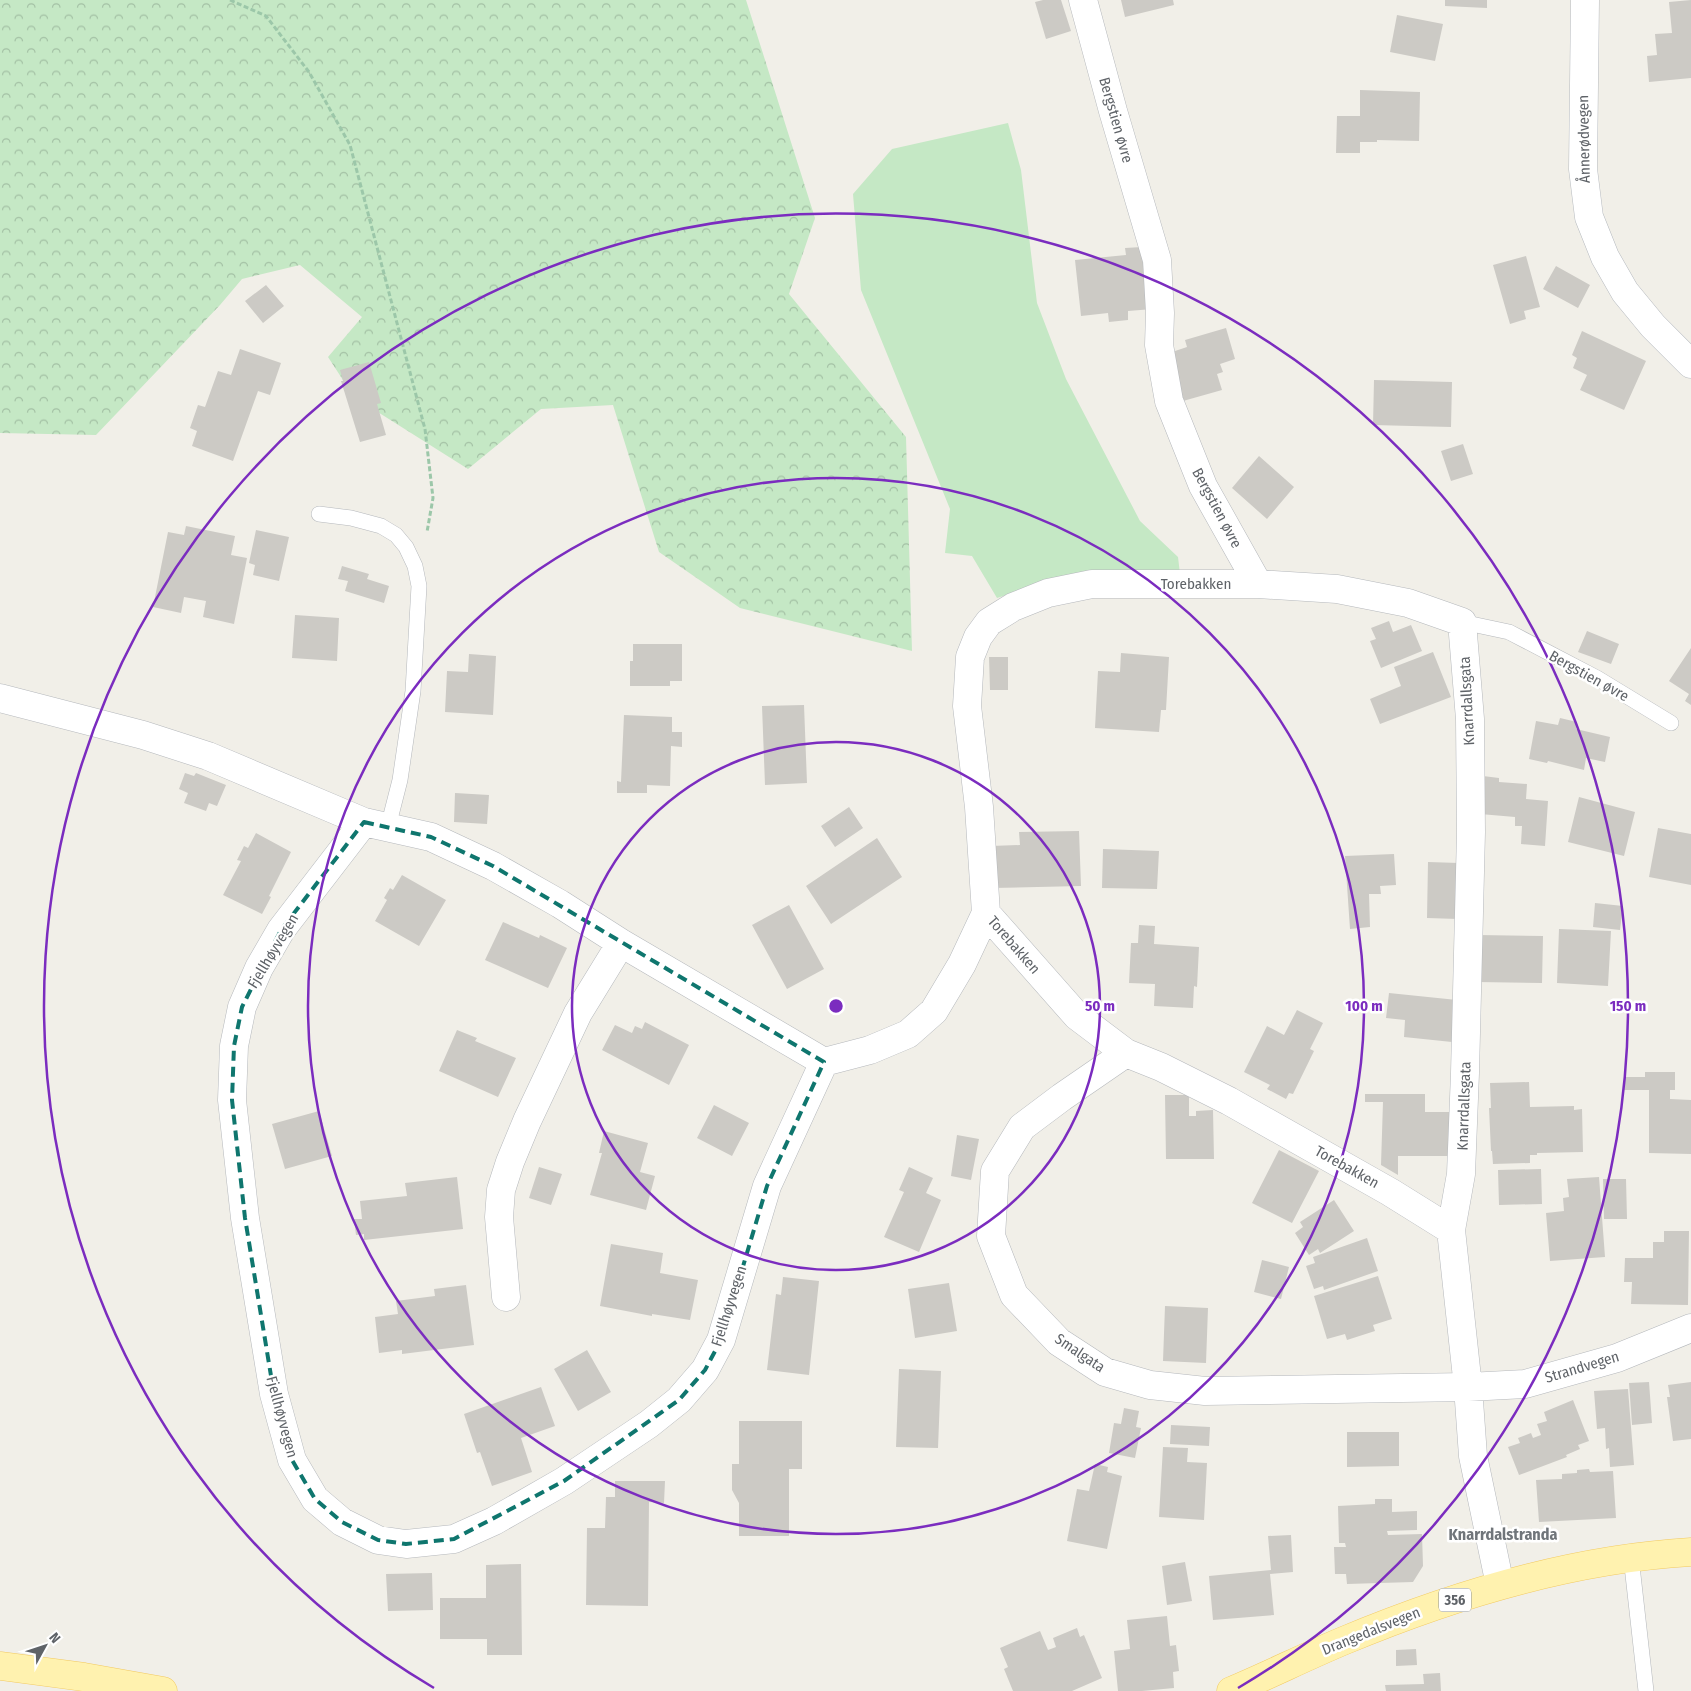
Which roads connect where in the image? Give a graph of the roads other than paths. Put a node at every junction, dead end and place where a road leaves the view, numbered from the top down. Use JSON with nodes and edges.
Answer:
{"nodes":[{"id":1,"x":1083,"y":0,"type":"edge"},
{"id":2,"x":1585,"y":0,"type":"edge"},
{"id":3,"x":1691,"y":364,"type":"edge"},
{"id":4,"x":319,"y":514,"type":"dead end"},
{"id":5,"x":1258,"y":584,"type":"junction"},
{"id":6,"x":1462,"y":622,"type":"junction"},
{"id":7,"x":0,"y":698,"type":"edge"},
{"id":8,"x":1671,"y":723,"type":"dead end"},
{"id":9,"x":376,"y":825,"type":"junction"},
{"id":10,"x":986,"y":913,"type":"junction"},
{"id":11,"x":621,"y":943,"type":"junction"},
{"id":12,"x":1126,"y":1053,"type":"junction"},
{"id":13,"x":824,"y":1062,"type":"junction"},
{"id":14,"x":1451,"y":1230,"type":"junction"},
{"id":15,"x":506,"y":1297,"type":"dead end"},
{"id":16,"x":1691,"y":1328,"type":"edge"},
{"id":17,"x":1468,"y":1387,"type":"junction"},
{"id":18,"x":1691,"y":1552,"type":"edge"},
{"id":19,"x":1631,"y":1557,"type":"junction"},
{"id":20,"x":1500,"y":1586,"type":"junction"},
{"id":21,"x":0,"y":1666,"type":"edge"},
{"id":22,"x":163,"y":1691,"type":"edge"},
{"id":23,"x":1233,"y":1691,"type":"edge"},
{"id":24,"x":1646,"y":1691,"type":"edge"}],
"edges":[{"from":1,"to":5,"type":"street","name":"Bergstien øvre"},
{"from":2,"to":3,"type":"street","name":"Ånnerødvegen"},
{"from":4,"to":9,"type":"lane"},
{"from":5,"to":6,"type":"street","name":"Bergstien øvre"},
{"from":5,"to":10,"type":"street","name":"Torebakken"},
{"from":6,"to":8,"type":"lane","name":"Bergstien øvre"},
{"from":6,"to":14,"type":"street","name":"Knarrdallsgata"},
{"from":7,"to":9,"type":"street"},
{"from":9,"to":11,"type":"street"},
{"from":9,"to":13,"type":"street","name":"Fjellhøyvegen"},
{"from":10,"to":12,"type":"street","name":"Torebakken"},
{"from":10,"to":13,"type":"street"},
{"from":11,"to":13,"type":"street"},
{"from":11,"to":15,"type":"street"},
{"from":12,"to":14,"type":"street","name":"Torebakken"},
{"from":12,"to":17,"type":"street","name":"Smalgata"},
{"from":14,"to":17,"type":"street","name":"Knarrdallsgata"},
{"from":16,"to":17,"type":"street","name":"Strandvegen"},
{"from":17,"to":20,"type":"street","name":"Knarrdallsgata"},
{"from":18,"to":19,"type":"main road","name":"Drangedalsvegen","number":"356"},
{"from":19,"to":20,"type":"main road","name":"Drangedalsvegen","number":"356"},
{"from":19,"to":24,"type":"lane"},
{"from":20,"to":23,"type":"main road","name":"Drangedalsvegen","number":"356"},
{"from":21,"to":22,"type":"main road"}]}
